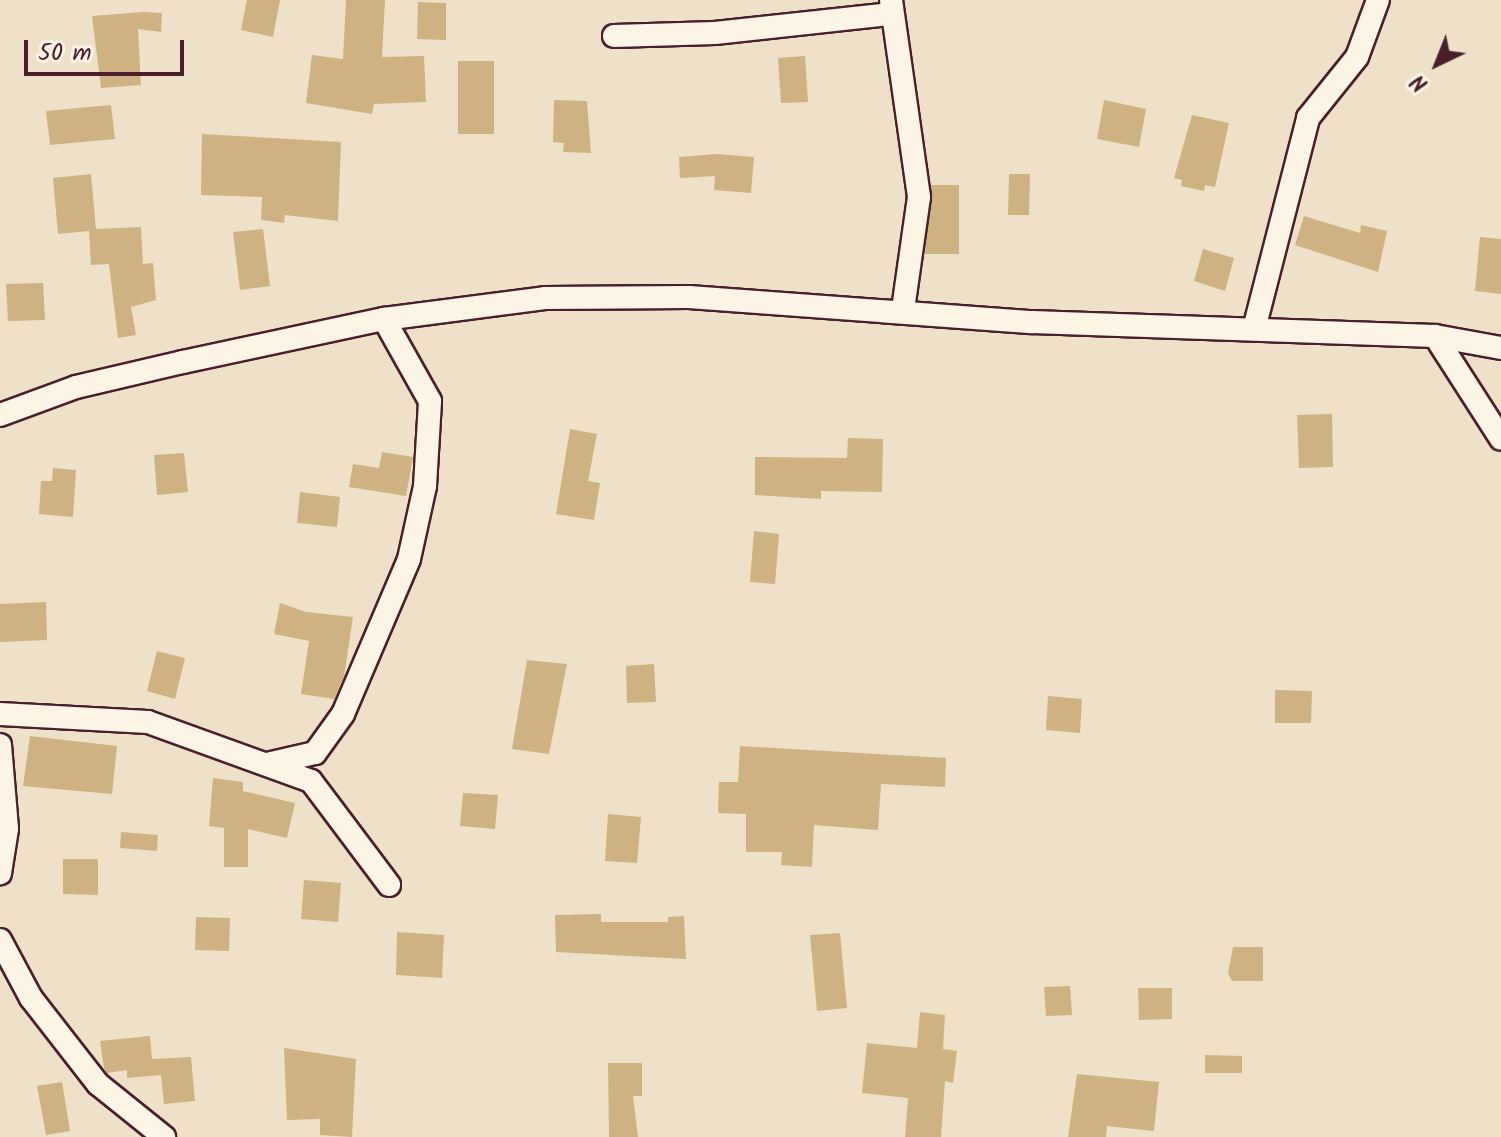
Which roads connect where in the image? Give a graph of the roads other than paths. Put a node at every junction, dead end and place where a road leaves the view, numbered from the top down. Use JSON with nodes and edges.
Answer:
{"nodes":[{"id":1,"x":1378,"y":0,"type":"edge"},
{"id":2,"x":890,"y":7,"type":"edge"},
{"id":3,"x":614,"y":36,"type":"dead end"},
{"id":4,"x":903,"y":310,"type":"junction"},
{"id":5,"x":384,"y":319,"type":"junction"},
{"id":6,"x":1254,"y":329,"type":"junction"},
{"id":7,"x":1435,"y":336,"type":"junction"},
{"id":8,"x":1501,"y":348,"type":"edge"},
{"id":9,"x":0,"y":415,"type":"edge"},
{"id":10,"x":1501,"y":439,"type":"edge"},
{"id":11,"x":0,"y":714,"type":"edge"},
{"id":12,"x":0,"y":745,"type":"edge"},
{"id":13,"x":267,"y":764,"type":"junction"},
{"id":14,"x":0,"y":873,"type":"edge"},
{"id":15,"x":389,"y":885,"type":"dead end"},
{"id":16,"x":0,"y":940,"type":"edge"},
{"id":17,"x":164,"y":1137,"type":"edge"}],
"edges":[{"from":1,"to":6,"type":"street"},
{"from":2,"to":3,"type":"street"},
{"from":2,"to":4,"type":"street"},
{"from":4,"to":5,"type":"street"},
{"from":4,"to":6,"type":"street"},
{"from":5,"to":9,"type":"street"},
{"from":5,"to":13,"type":"street"},
{"from":6,"to":7,"type":"street"},
{"from":7,"to":8,"type":"street"},
{"from":7,"to":10,"type":"street"},
{"from":11,"to":13,"type":"street"},
{"from":12,"to":14,"type":"street"},
{"from":13,"to":15,"type":"street"},
{"from":16,"to":17,"type":"street"}]}
